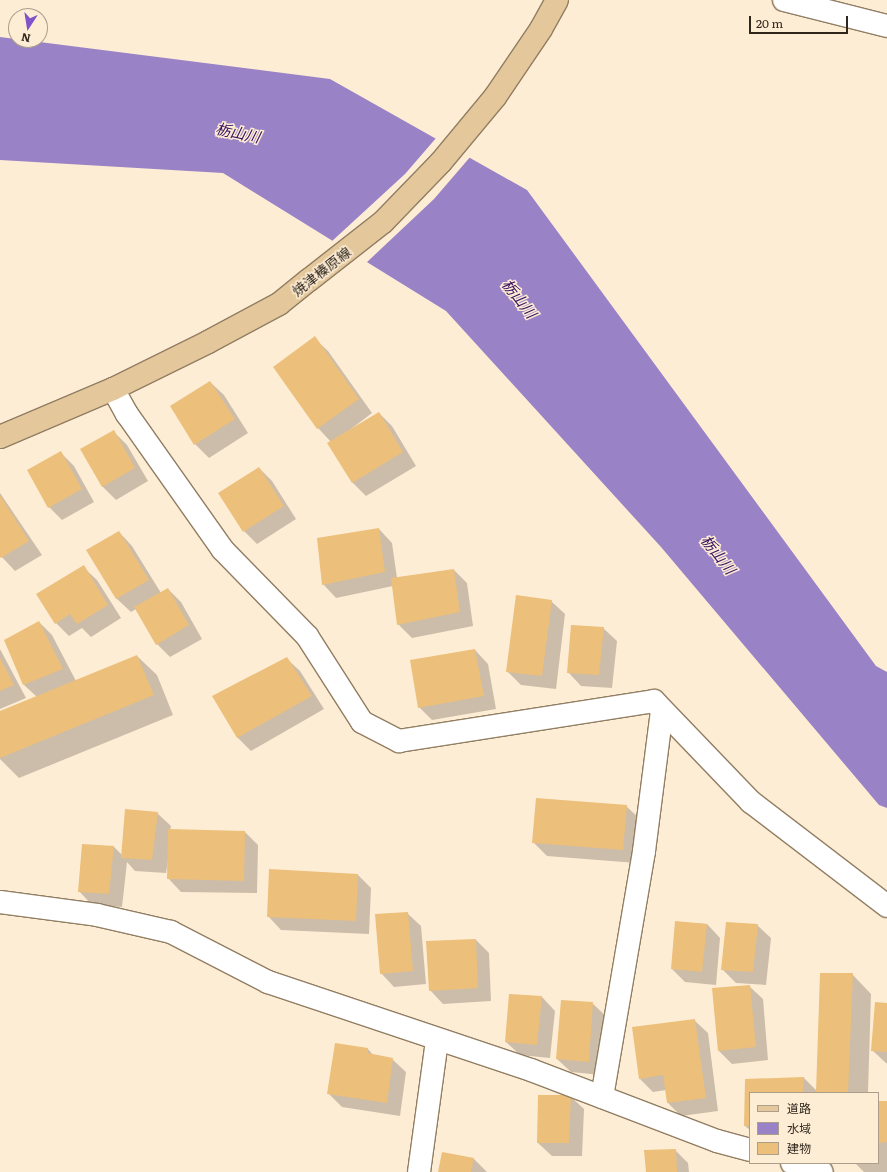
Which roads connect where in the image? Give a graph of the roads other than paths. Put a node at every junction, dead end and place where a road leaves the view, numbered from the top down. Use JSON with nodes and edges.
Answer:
{"nodes":[{"id":1,"x":557,"y":0,"type":"edge"},
{"id":2,"x":784,"y":0,"type":"edge"},
{"id":3,"x":887,"y":26,"type":"edge"},
{"id":4,"x":113,"y":389,"type":"junction"},
{"id":5,"x":0,"y":437,"type":"edge"},
{"id":6,"x":662,"y":710,"type":"junction"},
{"id":7,"x":0,"y":902,"type":"edge"},
{"id":8,"x":887,"y":906,"type":"edge"},
{"id":9,"x":437,"y":1040,"type":"junction"},
{"id":10,"x":602,"y":1097,"type":"junction"},
{"id":11,"x":749,"y":1150,"type":"edge"},
{"id":12,"x":795,"y":1164,"type":"edge"},
{"id":13,"x":418,"y":1172,"type":"edge"},
{"id":14,"x":822,"y":1172,"type":"edge"}],
"edges":[{"from":1,"to":4,"type":"main road","name":"焼津榛原線"},
{"from":2,"to":3,"type":"street"},
{"from":4,"to":5,"type":"main road","name":"焼津榛原線"},
{"from":4,"to":6,"type":"street"},
{"from":6,"to":8,"type":"street"},
{"from":6,"to":10,"type":"street"},
{"from":7,"to":9,"type":"street"},
{"from":9,"to":10,"type":"street"},
{"from":9,"to":13,"type":"street"},
{"from":10,"to":11,"type":"street"},
{"from":12,"to":14,"type":"street"}]}
